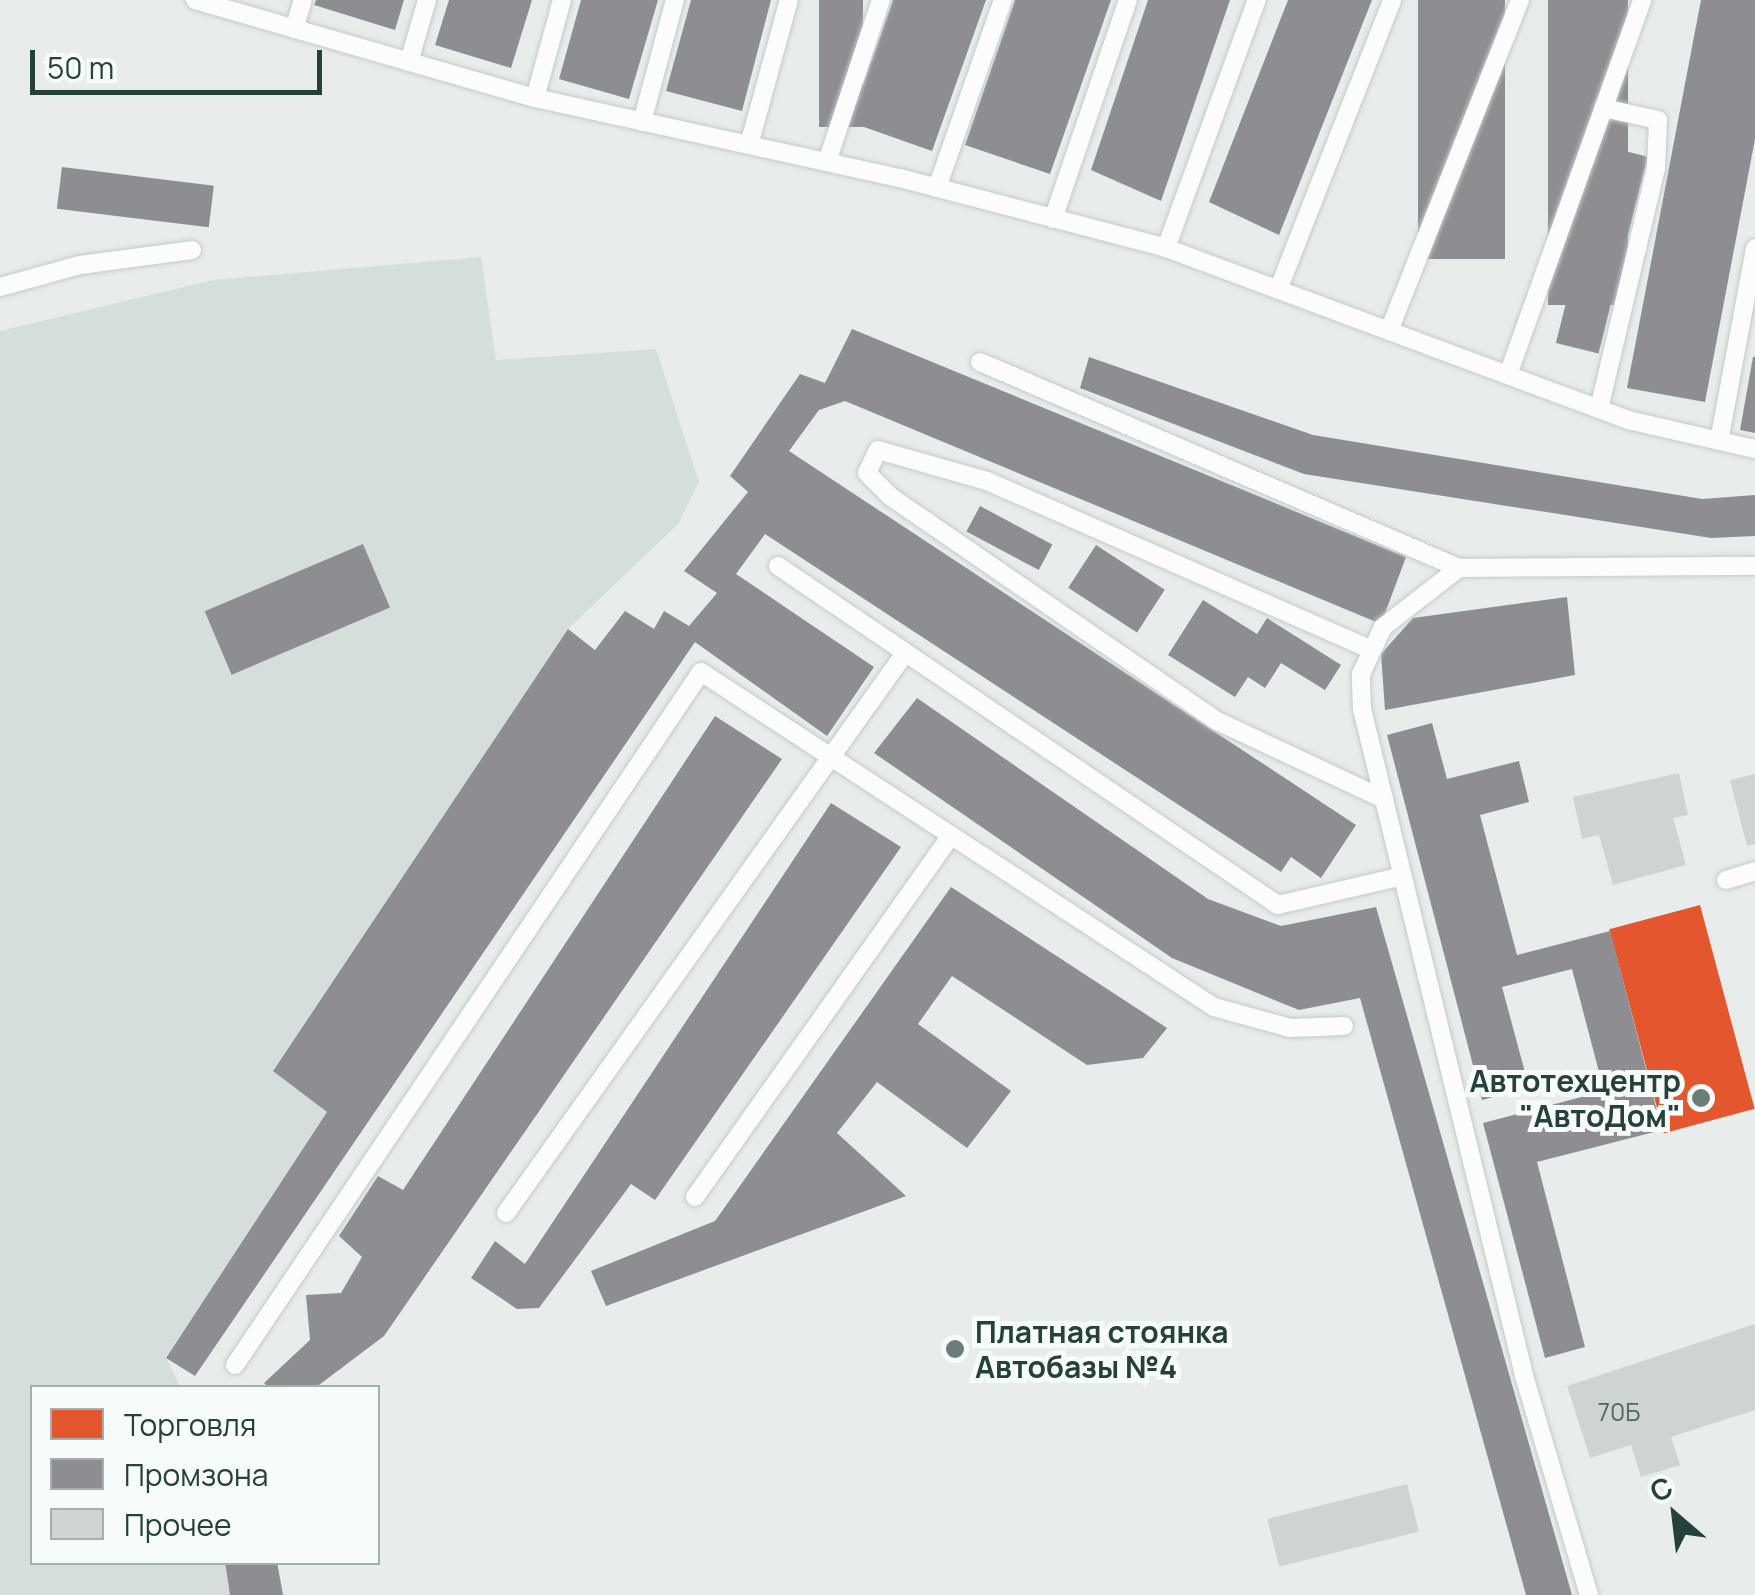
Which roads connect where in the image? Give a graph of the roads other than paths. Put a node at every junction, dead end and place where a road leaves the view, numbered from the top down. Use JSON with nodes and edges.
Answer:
{"nodes":[{"id":1,"x":195,"y":0,"type":"edge"},
{"id":2,"x":303,"y":0,"type":"edge"},
{"id":3,"x":427,"y":0,"type":"edge"},
{"id":4,"x":562,"y":0,"type":"edge"},
{"id":5,"x":675,"y":0,"type":"edge"},
{"id":6,"x":789,"y":0,"type":"edge"},
{"id":7,"x":881,"y":0,"type":"edge"},
{"id":8,"x":1003,"y":0,"type":"edge"},
{"id":9,"x":1128,"y":0,"type":"edge"},
{"id":10,"x":1258,"y":0,"type":"edge"},
{"id":11,"x":1392,"y":0,"type":"edge"},
{"id":12,"x":1520,"y":0,"type":"edge"},
{"id":13,"x":1642,"y":0,"type":"edge"},
{"id":14,"x":294,"y":29,"type":"junction"},
{"id":15,"x":408,"y":62,"type":"junction"},
{"id":16,"x":535,"y":98,"type":"junction"},
{"id":17,"x":1603,"y":108,"type":"junction"},
{"id":18,"x":642,"y":122,"type":"junction"},
{"id":19,"x":749,"y":145,"type":"junction"},
{"id":20,"x":827,"y":162,"type":"junction"},
{"id":21,"x":937,"y":188,"type":"junction"},
{"id":22,"x":1053,"y":219,"type":"junction"},
{"id":23,"x":1166,"y":248,"type":"junction"},
{"id":24,"x":1755,"y":248,"type":"edge"},
{"id":25,"x":192,"y":250,"type":"dead end"},
{"id":26,"x":0,"y":287,"type":"edge"},
{"id":27,"x":1278,"y":290,"type":"junction"},
{"id":28,"x":1389,"y":331,"type":"junction"},
{"id":29,"x":980,"y":362,"type":"dead end"},
{"id":30,"x":1508,"y":375,"type":"junction"},
{"id":31,"x":1599,"y":409,"type":"junction"},
{"id":32,"x":1719,"y":441,"type":"junction"},
{"id":33,"x":1755,"y":450,"type":"edge"},
{"id":34,"x":778,"y":566,"type":"dead end"},
{"id":35,"x":1755,"y":566,"type":"edge"},
{"id":36,"x":1459,"y":568,"type":"junction"},
{"id":37,"x":1372,"y":650,"type":"junction"},
{"id":38,"x":905,"y":653,"type":"junction"},
{"id":39,"x":834,"y":759,"type":"junction"},
{"id":40,"x":1384,"y":799,"type":"junction"},
{"id":41,"x":951,"y":835,"type":"junction"},
{"id":42,"x":1755,"y":871,"type":"edge"},
{"id":43,"x":1403,"y":876,"type":"junction"},
{"id":44,"x":1726,"y":880,"type":"dead end"},
{"id":45,"x":1344,"y":1026,"type":"dead end"},
{"id":46,"x":695,"y":1197,"type":"dead end"},
{"id":47,"x":506,"y":1213,"type":"dead end"},
{"id":48,"x":235,"y":1365,"type":"dead end"},
{"id":49,"x":1589,"y":1595,"type":"edge"}],
"edges":[{"from":1,"to":14,"type":"lane"},
{"from":2,"to":14,"type":"lane"},
{"from":3,"to":15,"type":"lane"},
{"from":4,"to":16,"type":"lane"},
{"from":5,"to":18,"type":"lane"},
{"from":6,"to":19,"type":"lane"},
{"from":7,"to":20,"type":"lane"},
{"from":8,"to":21,"type":"lane"},
{"from":9,"to":22,"type":"lane"},
{"from":10,"to":23,"type":"lane"},
{"from":11,"to":27,"type":"lane"},
{"from":12,"to":28,"type":"lane"},
{"from":13,"to":17,"type":"lane"},
{"from":14,"to":15,"type":"lane"},
{"from":15,"to":16,"type":"lane"},
{"from":16,"to":18,"type":"lane"},
{"from":17,"to":30,"type":"lane"},
{"from":17,"to":31,"type":"lane"},
{"from":18,"to":19,"type":"lane"},
{"from":19,"to":20,"type":"lane"},
{"from":20,"to":21,"type":"lane"},
{"from":21,"to":22,"type":"lane"},
{"from":22,"to":23,"type":"lane"},
{"from":23,"to":27,"type":"lane"},
{"from":24,"to":32,"type":"lane"},
{"from":25,"to":26,"type":"lane"},
{"from":27,"to":28,"type":"lane"},
{"from":28,"to":30,"type":"lane"},
{"from":29,"to":36,"type":"lane"},
{"from":30,"to":31,"type":"lane"},
{"from":31,"to":32,"type":"lane"},
{"from":32,"to":33,"type":"lane"},
{"from":34,"to":38,"type":"lane"},
{"from":35,"to":36,"type":"lane"},
{"from":36,"to":37,"type":"lane"},
{"from":37,"to":40,"type":"lane"},
{"from":37,"to":40,"type":"lane"},
{"from":38,"to":39,"type":"lane"},
{"from":38,"to":43,"type":"lane"},
{"from":39,"to":41,"type":"lane"},
{"from":39,"to":47,"type":"lane"},
{"from":39,"to":48,"type":"lane"},
{"from":40,"to":43,"type":"lane"},
{"from":41,"to":45,"type":"lane"},
{"from":41,"to":46,"type":"lane"},
{"from":42,"to":44,"type":"lane"},
{"from":43,"to":49,"type":"lane"}]}
